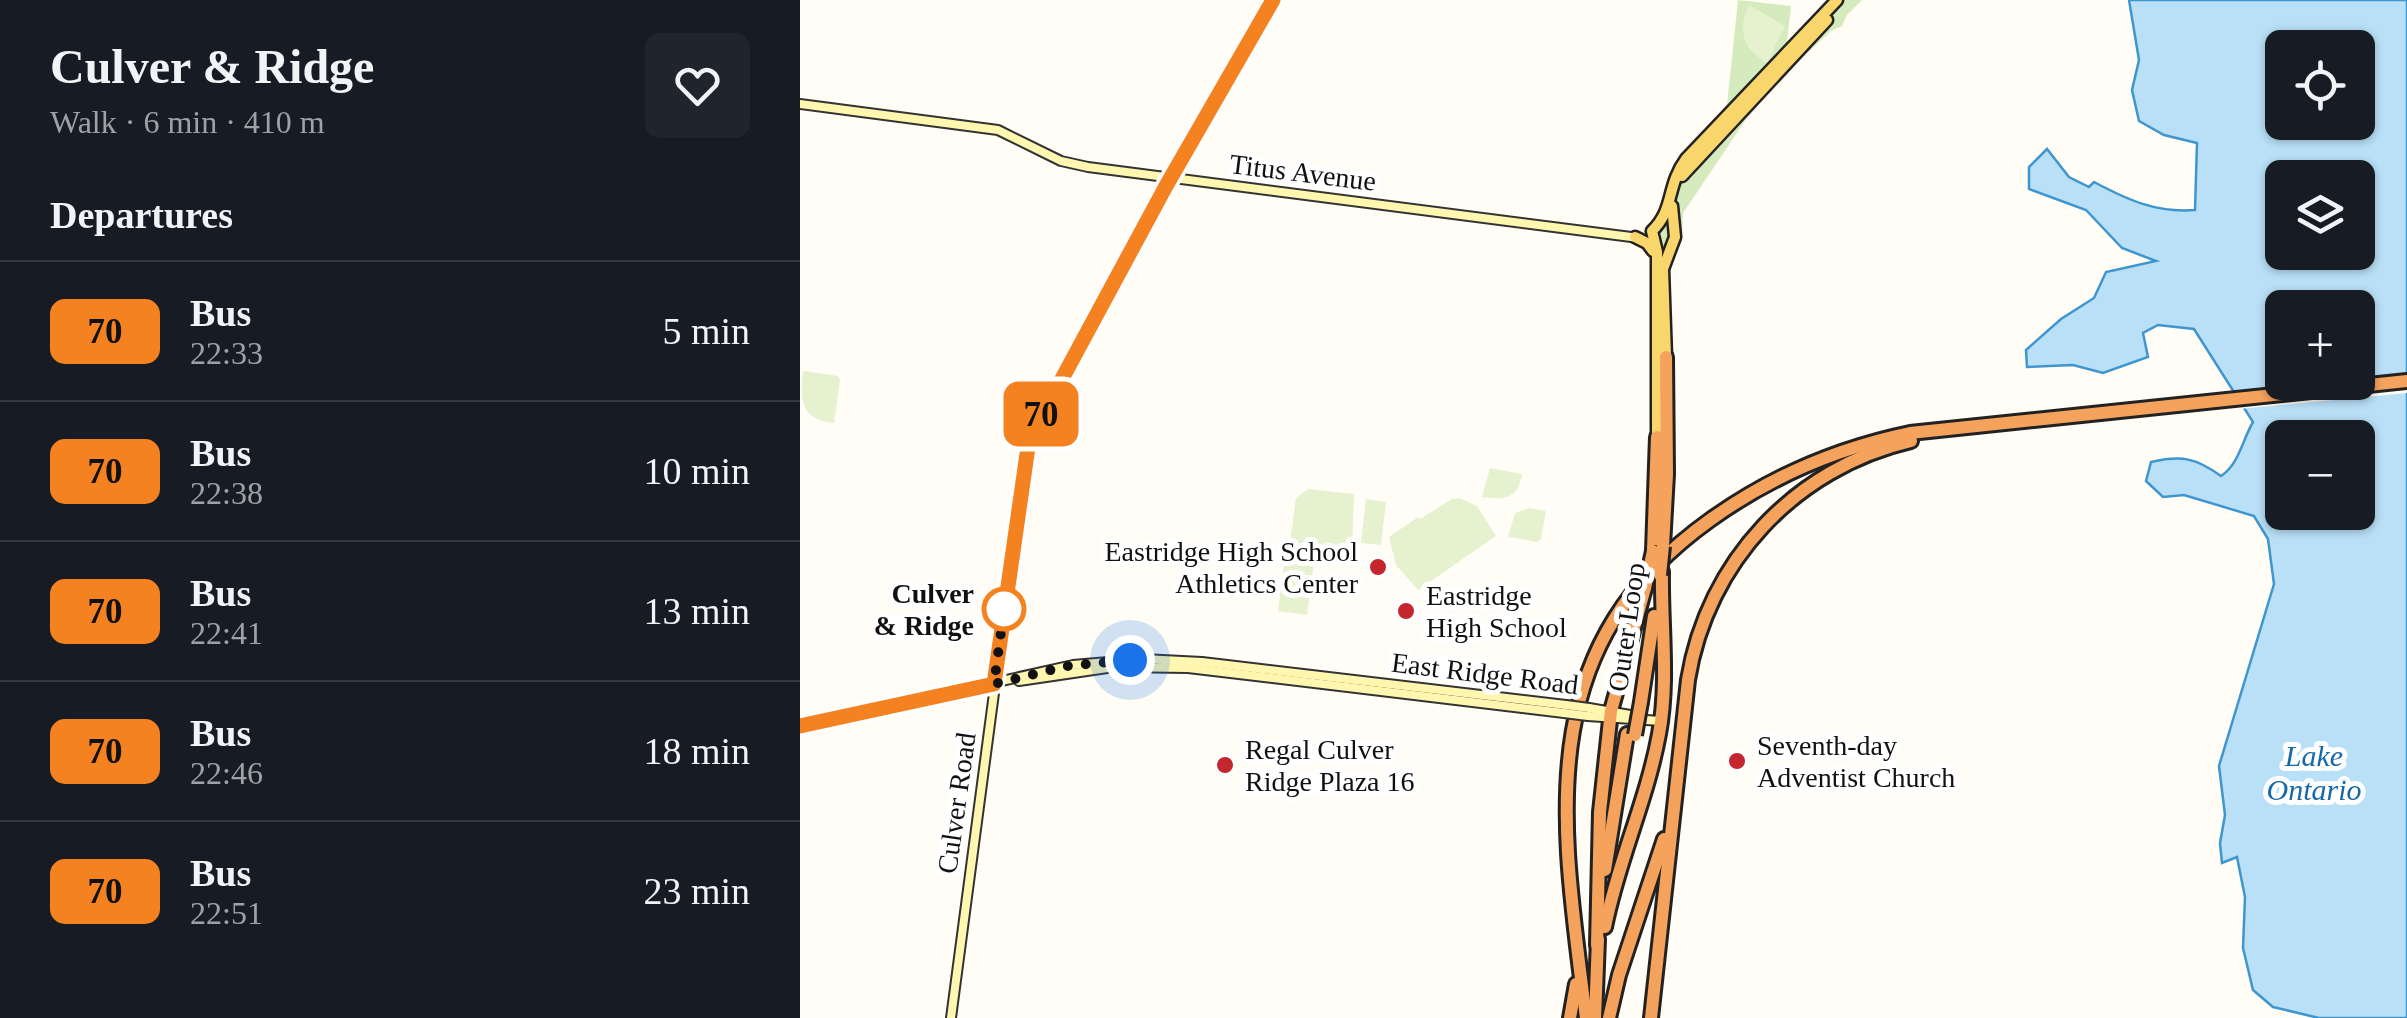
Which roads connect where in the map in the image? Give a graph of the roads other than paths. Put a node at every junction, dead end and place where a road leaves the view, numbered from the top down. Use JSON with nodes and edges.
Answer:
{"nodes":[{"id":1,"x":1273,"y":0,"type":"edge"},
{"id":2,"x":1840,"y":0,"type":"edge"},
{"id":3,"x":800,"y":104,"type":"edge"},
{"id":4,"x":1170,"y":178,"type":"junction"},
{"id":5,"x":1656,"y":226,"type":"junction"},
{"id":6,"x":1673,"y":228,"type":"junction"},
{"id":7,"x":1632,"y":236,"type":"junction"},
{"id":8,"x":1654,"y":243,"type":"junction"},
{"id":9,"x":1673,"y":243,"type":"junction"},
{"id":10,"x":1656,"y":266,"type":"junction"},
{"id":11,"x":1666,"y":357,"type":"joint"},
{"id":12,"x":2407,"y":381,"type":"edge"},
{"id":13,"x":2407,"y":389,"type":"edge"},
{"id":14,"x":2191,"y":406,"type":"junction"},
{"id":15,"x":1658,"y":437,"type":"joint"},
{"id":16,"x":1658,"y":549,"type":"junction"},
{"id":17,"x":1654,"y":579,"type":"junction"},
{"id":18,"x":994,"y":684,"type":"junction"},
{"id":19,"x":1588,"y":712,"type":"junction"},
{"id":20,"x":1610,"y":714,"type":"junction"},
{"id":21,"x":1662,"y":720,"type":"junction"},
{"id":22,"x":800,"y":726,"type":"edge"},
{"id":23,"x":1631,"y":734,"type":"junction"},
{"id":24,"x":1607,"y":740,"type":"junction"},
{"id":25,"x":1679,"y":768,"type":"junction"},
{"id":26,"x":1573,"y":907,"type":"junction"},
{"id":27,"x":1605,"y":927,"type":"junction"},
{"id":28,"x":1597,"y":945,"type":"junction"},
{"id":29,"x":950,"y":1018,"type":"edge"},
{"id":30,"x":1570,"y":1018,"type":"edge"},
{"id":31,"x":1586,"y":1018,"type":"edge"},
{"id":32,"x":1598,"y":1018,"type":"edge"},
{"id":33,"x":1609,"y":1018,"type":"edge"},
{"id":34,"x":1651,"y":1018,"type":"edge"}],
"edges":[{"from":1,"to":4,"type":"main road","name":"Culver Road"},
{"from":2,"to":5,"type":"main road","name":"Outer Loop"},
{"from":2,"to":6,"type":"main road","name":"Outer Loop"},
{"from":3,"to":4,"type":"main road","name":"Titus Avenue"},
{"from":4,"to":7,"type":"main road","name":"Titus Avenue"},
{"from":4,"to":18,"type":"main road","name":"Culver Road"},
{"from":5,"to":6,"type":"main road"},
{"from":5,"to":7,"type":"main road","name":"Titus Avenue"},
{"from":5,"to":8,"type":"main road","name":"Outer Loop"},
{"from":6,"to":9,"type":"main road","name":"Outer Loop"},
{"from":7,"to":8,"type":"main road","name":"Titus Avenue"},
{"from":7,"to":10,"type":"main road"},
{"from":8,"to":9,"type":"main road"},
{"from":8,"to":10,"type":"main road","name":"Outer Loop"},
{"from":9,"to":11,"type":"main road","name":"Outer Loop"},
{"from":10,"to":15,"type":"main road","name":"Outer Loop"},
{"from":11,"to":16,"type":"highway","name":"Outer Loop"},
{"from":12,"to":14,"type":"highway"},
{"from":13,"to":14,"type":"highway"},
{"from":14,"to":25,"type":"highway"},
{"from":14,"to":26,"type":"highway"},
{"from":15,"to":16,"type":"highway","name":"Outer Loop"},
{"from":16,"to":17,"type":"highway","bridge":true},
{"from":16,"to":17,"type":"highway","name":"Outer Loop","bridge":true},
{"from":17,"to":20,"type":"highway"},
{"from":17,"to":21,"type":"highway"},
{"from":17,"to":23,"type":"highway","name":"Outer Loop"},
{"from":18,"to":19,"type":"main road","name":"East Ridge Road","bridge":true},
{"from":18,"to":22,"type":"main road","name":"East Ridge Road"},
{"from":18,"to":29,"type":"main road","name":"Culver Road"},
{"from":19,"to":20,"type":"main road","name":"East Ridge Road"},
{"from":19,"to":24,"type":"highway"},
{"from":20,"to":21,"type":"main road","name":"East Ridge Road"},
{"from":20,"to":24,"type":"highway"},
{"from":21,"to":27,"type":"highway"},
{"from":23,"to":27,"type":"highway","name":"Outer Loop"},
{"from":23,"to":28,"type":"highway","name":"Outer Loop"},
{"from":24,"to":28,"type":"highway"},
{"from":25,"to":33,"type":"highway"},
{"from":25,"to":34,"type":"highway"},
{"from":26,"to":30,"type":"highway"},
{"from":26,"to":31,"type":"highway"},
{"from":27,"to":32,"type":"highway","name":"Outer Loop"},
{"from":28,"to":32,"type":"highway","name":"Outer Loop"}]}
